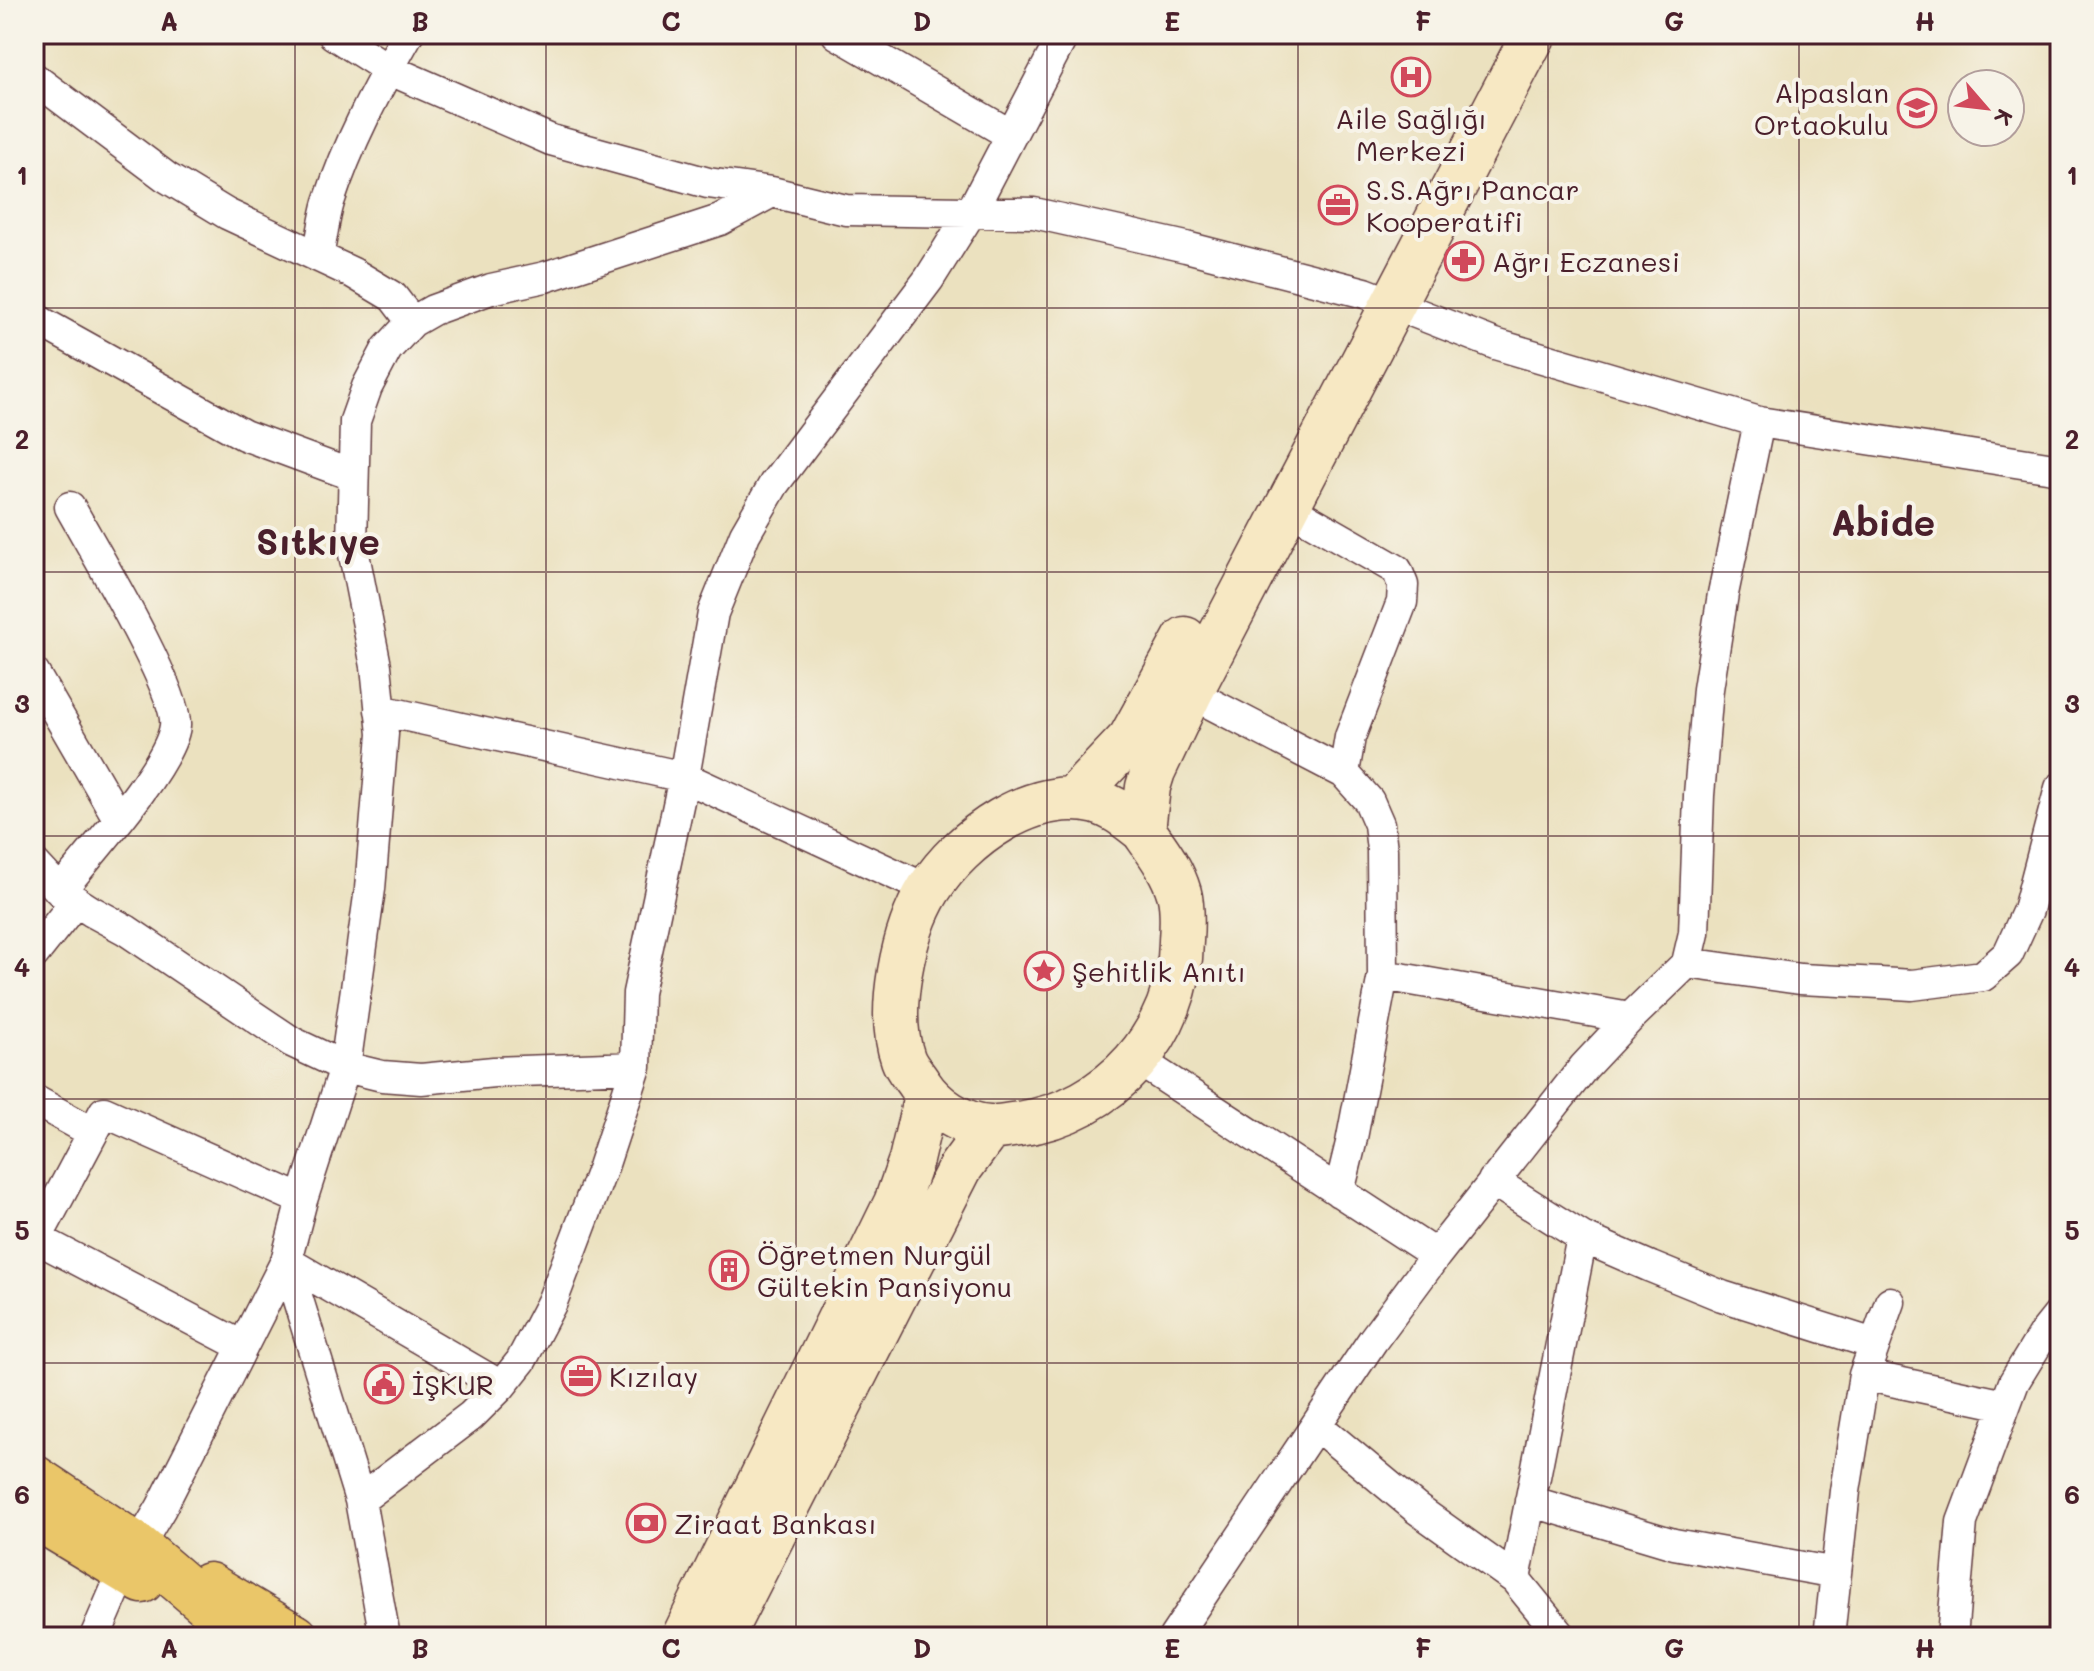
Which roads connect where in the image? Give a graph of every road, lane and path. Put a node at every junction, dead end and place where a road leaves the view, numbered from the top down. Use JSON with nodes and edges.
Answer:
{"nodes":[{"id":1,"x":333,"y":34,"type":"edge"},
{"id":2,"x":408,"y":34,"type":"edge"},
{"id":3,"x":837,"y":34,"type":"edge"},
{"id":4,"x":1064,"y":34,"type":"edge"},
{"id":5,"x":1500,"y":34,"type":"edge"},
{"id":6,"x":1534,"y":34,"type":"edge"},
{"id":7,"x":388,"y":69,"type":"junction"},
{"id":8,"x":34,"y":78,"type":"edge"},
{"id":9,"x":1011,"y":135,"type":"junction"},
{"id":10,"x":772,"y":192,"type":"junction"},
{"id":11,"x":971,"y":212,"type":"junction"},
{"id":12,"x":318,"y":256,"type":"junction"},
{"id":13,"x":1379,"y":298,"type":"junction"},
{"id":14,"x":34,"y":318,"type":"edge"},
{"id":15,"x":412,"y":322,"type":"junction"},
{"id":16,"x":1759,"y":422,"type":"junction"},
{"id":17,"x":2060,"y":469,"type":"edge"},
{"id":18,"x":352,"y":475,"type":"junction"},
{"id":19,"x":70,"y":507,"type":"dead end"},
{"id":20,"x":1287,"y":507,"type":"junction"},
{"id":21,"x":34,"y":673,"type":"edge"},
{"id":22,"x":1190,"y":693,"type":"junction"},
{"id":23,"x":380,"y":710,"type":"junction"},
{"id":24,"x":1344,"y":773,"type":"junction"},
{"id":25,"x":684,"y":777,"type":"junction"},
{"id":26,"x":2060,"y":788,"type":"edge"},
{"id":27,"x":1073,"y":799,"type":"junction"},
{"id":28,"x":118,"y":818,"type":"junction"},
{"id":29,"x":1143,"y":830,"type":"junction"},
{"id":30,"x":34,"y":863,"type":"edge"},
{"id":31,"x":929,"y":890,"type":"junction"},
{"id":32,"x":68,"y":896,"type":"junction"},
{"id":33,"x":34,"y":954,"type":"edge"},
{"id":34,"x":1687,"y":963,"type":"junction"},
{"id":35,"x":1383,"y":975,"type":"junction"},
{"id":36,"x":1630,"y":1018,"type":"junction"},
{"id":37,"x":1138,"y":1060,"type":"junction"},
{"id":38,"x":345,"y":1067,"type":"junction"},
{"id":39,"x":636,"y":1067,"type":"junction"},
{"id":40,"x":926,"y":1096,"type":"junction"},
{"id":41,"x":34,"y":1100,"type":"edge"},
{"id":42,"x":990,"y":1127,"type":"junction"},
{"id":43,"x":92,"y":1132,"type":"junction"},
{"id":44,"x":1493,"y":1181,"type":"junction"},
{"id":45,"x":1339,"y":1192,"type":"junction"},
{"id":46,"x":302,"y":1200,"type":"junction"},
{"id":47,"x":1582,"y":1237,"type":"junction"},
{"id":48,"x":36,"y":1238,"type":"edge"},
{"id":49,"x":1436,"y":1255,"type":"junction"},
{"id":50,"x":286,"y":1261,"type":"junction"},
{"id":51,"x":1890,"y":1302,"type":"dead end"},
{"id":52,"x":2060,"y":1313,"type":"edge"},
{"id":53,"x":1874,"y":1344,"type":"junction"},
{"id":54,"x":242,"y":1346,"type":"junction"},
{"id":55,"x":1864,"y":1375,"type":"junction"},
{"id":56,"x":501,"y":1386,"type":"junction"},
{"id":57,"x":2005,"y":1405,"type":"junction"},
{"id":58,"x":1316,"y":1425,"type":"junction"},
{"id":59,"x":34,"y":1477,"type":"edge"},
{"id":60,"x":360,"y":1500,"type":"junction"},
{"id":61,"x":1530,"y":1501,"type":"junction"},
{"id":62,"x":34,"y":1516,"type":"edge"},
{"id":63,"x":130,"y":1559,"type":"junction"},
{"id":64,"x":1836,"y":1573,"type":"junction"},
{"id":65,"x":1515,"y":1579,"type":"junction"},
{"id":66,"x":228,"y":1634,"type":"edge"},
{"id":67,"x":95,"y":1637,"type":"edge"},
{"id":68,"x":296,"y":1637,"type":"edge"},
{"id":69,"x":385,"y":1637,"type":"edge"},
{"id":70,"x":684,"y":1637,"type":"edge"},
{"id":71,"x":721,"y":1637,"type":"edge"},
{"id":72,"x":1174,"y":1637,"type":"edge"},
{"id":73,"x":1562,"y":1637,"type":"edge"},
{"id":74,"x":1829,"y":1637,"type":"edge"},
{"id":75,"x":1952,"y":1637,"type":"edge"}],
"edges":[{"from":1,"to":7,"type":"street"},
{"from":2,"to":7,"type":"street"},
{"from":3,"to":9,"type":"street"},
{"from":4,"to":9,"type":"street"},
{"from":5,"to":13,"type":"main road"},
{"from":6,"to":13,"type":"main road"},
{"from":7,"to":10,"type":"street"},
{"from":7,"to":12,"type":"street"},
{"from":8,"to":12,"type":"street"},
{"from":9,"to":11,"type":"street"},
{"from":10,"to":11,"type":"street"},
{"from":10,"to":15,"type":"street"},
{"from":11,"to":13,"type":"street"},
{"from":11,"to":25,"type":"street"},
{"from":12,"to":15,"type":"street"},
{"from":13,"to":16,"type":"street"},
{"from":13,"to":20,"type":"main road"},
{"from":13,"to":27,"type":"main road"},
{"from":14,"to":18,"type":"street"},
{"from":15,"to":18,"type":"street"},
{"from":16,"to":17,"type":"street"},
{"from":16,"to":34,"type":"street"},
{"from":18,"to":23,"type":"street"},
{"from":19,"to":28,"type":"street"},
{"from":20,"to":22,"type":"main road"},
{"from":20,"to":24,"type":"street"},
{"from":21,"to":28,"type":"street"},
{"from":22,"to":24,"type":"street"},
{"from":22,"to":29,"type":"main road"},
{"from":23,"to":25,"type":"street"},
{"from":23,"to":38,"type":"street"},
{"from":24,"to":35,"type":"street"},
{"from":25,"to":31,"type":"street"},
{"from":25,"to":39,"type":"street"},
{"from":26,"to":34,"type":"street"},
{"from":27,"to":29,"type":"main road"},
{"from":27,"to":31,"type":"main road"},
{"from":28,"to":32,"type":"street"},
{"from":29,"to":37,"type":"main road"},
{"from":30,"to":32,"type":"street"},
{"from":31,"to":40,"type":"main road"},
{"from":32,"to":33,"type":"street"},
{"from":32,"to":38,"type":"street"},
{"from":34,"to":36,"type":"street"},
{"from":35,"to":36,"type":"street"},
{"from":35,"to":45,"type":"street"},
{"from":36,"to":44,"type":"street"},
{"from":37,"to":42,"type":"main road"},
{"from":37,"to":45,"type":"street"},
{"from":38,"to":39,"type":"street"},
{"from":38,"to":46,"type":"street"},
{"from":39,"to":56,"type":"street"},
{"from":40,"to":42,"type":"main road"},
{"from":40,"to":70,"type":"main road"},
{"from":41,"to":43,"type":"street"},
{"from":42,"to":71,"type":"main road"},
{"from":43,"to":46,"type":"street"},
{"from":43,"to":48,"type":"street"},
{"from":44,"to":47,"type":"street"},
{"from":44,"to":49,"type":"street"},
{"from":45,"to":49,"type":"street"},
{"from":46,"to":50,"type":"street"},
{"from":47,"to":53,"type":"street"},
{"from":47,"to":61,"type":"street"},
{"from":48,"to":54,"type":"street"},
{"from":49,"to":58,"type":"street"},
{"from":50,"to":54,"type":"street"},
{"from":50,"to":56,"type":"street"},
{"from":50,"to":60,"type":"street"},
{"from":51,"to":53,"type":"street"},
{"from":52,"to":57,"type":"street"},
{"from":53,"to":55,"type":"street"},
{"from":54,"to":63,"type":"street"},
{"from":55,"to":57,"type":"street"},
{"from":55,"to":64,"type":"street"},
{"from":56,"to":60,"type":"street"},
{"from":57,"to":75,"type":"street"},
{"from":58,"to":65,"type":"street"},
{"from":58,"to":72,"type":"street"},
{"from":59,"to":63,"type":"main road"},
{"from":60,"to":69,"type":"street"},
{"from":61,"to":64,"type":"street"},
{"from":61,"to":65,"type":"street"},
{"from":62,"to":63,"type":"main road"},
{"from":63,"to":66,"type":"main road"},
{"from":63,"to":67,"type":"street"},
{"from":63,"to":68,"type":"main road"},
{"from":64,"to":74,"type":"street"},
{"from":65,"to":73,"type":"street"}]}
